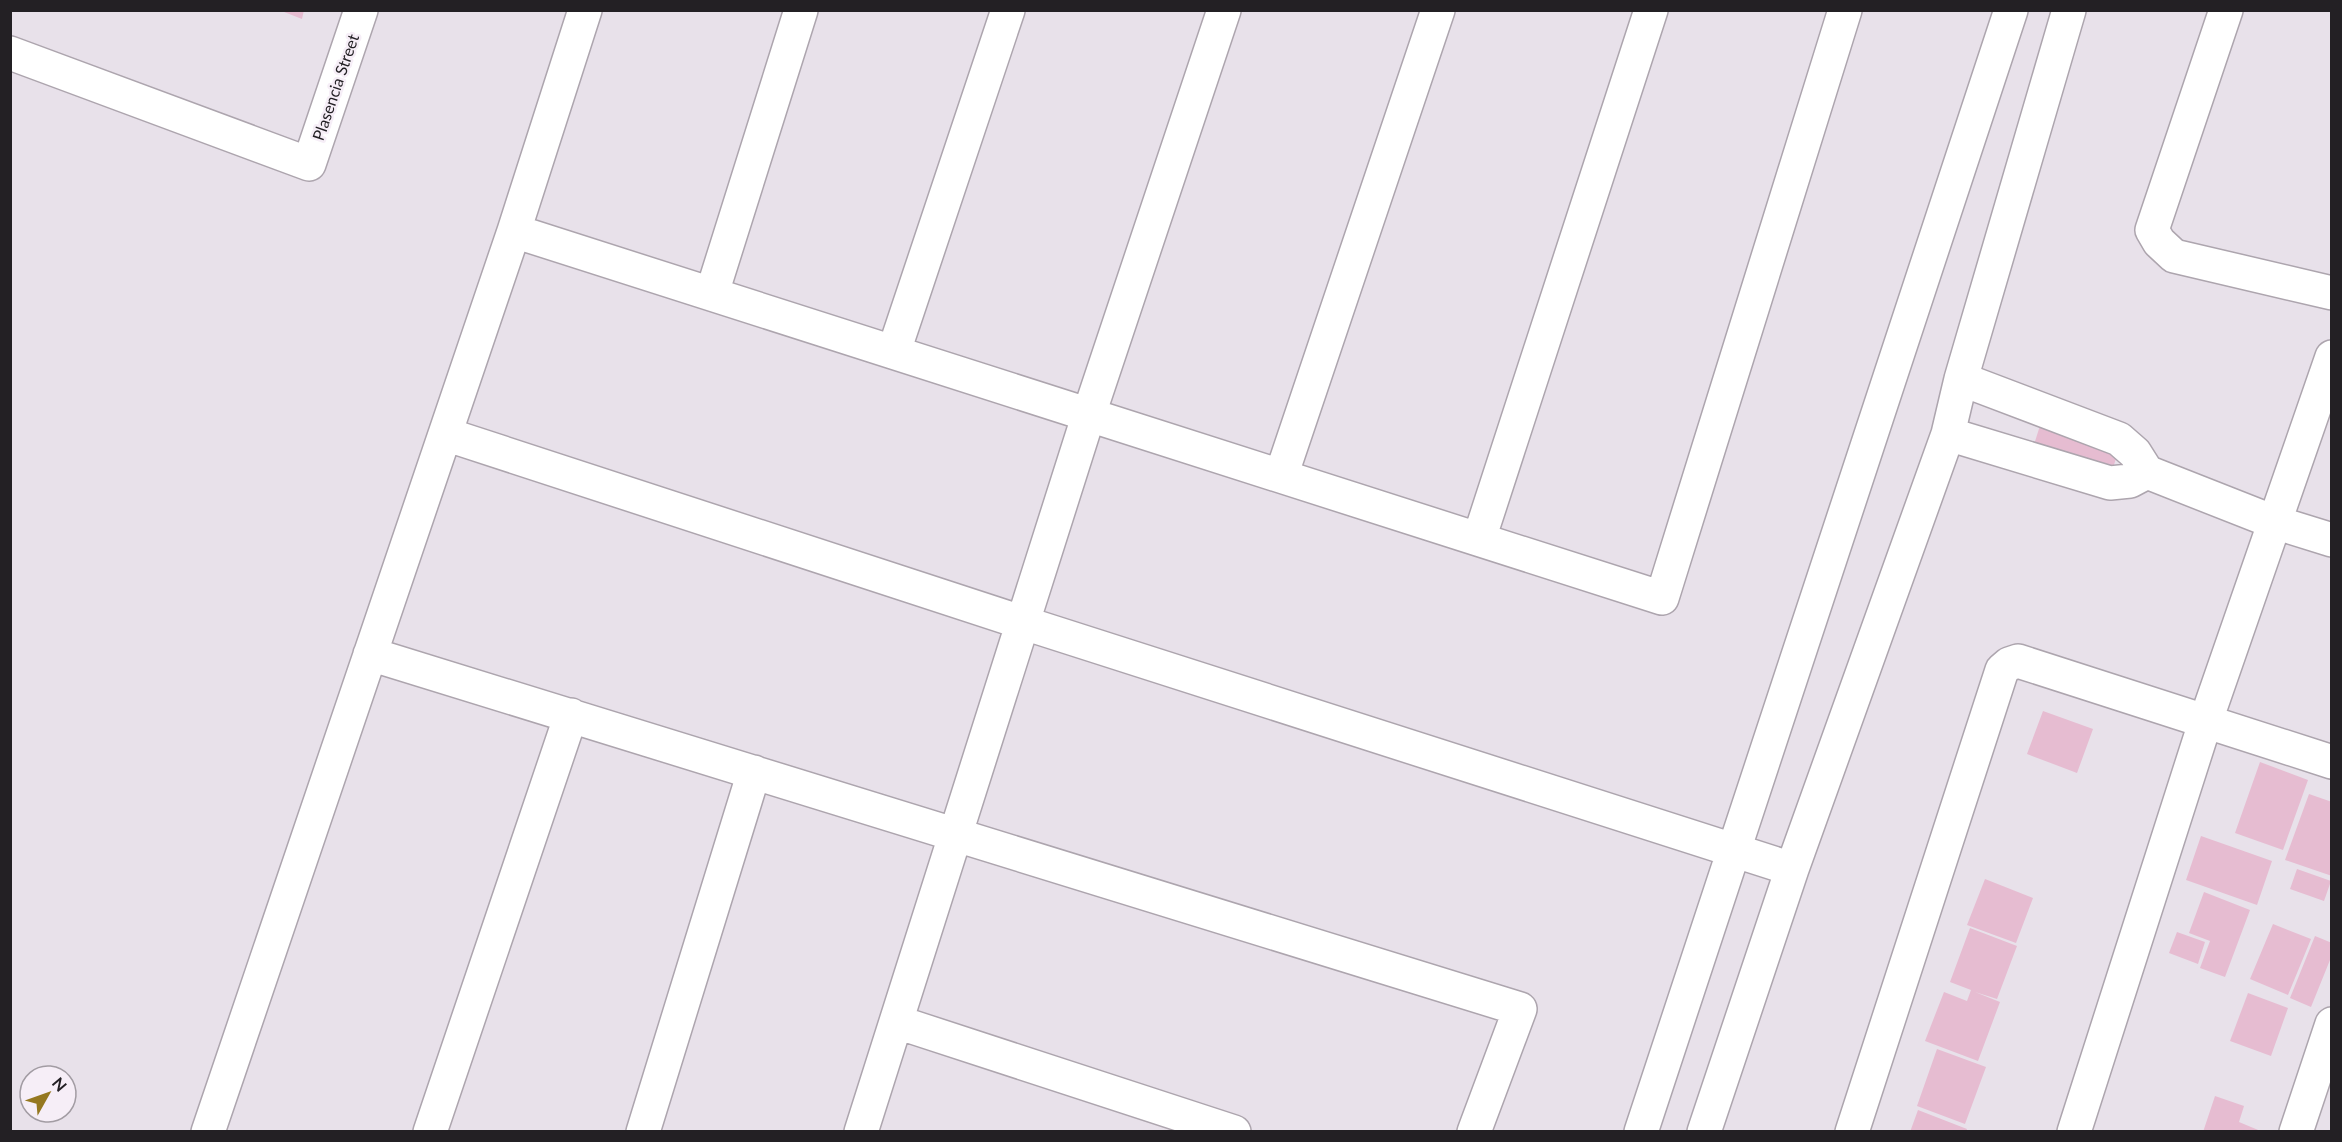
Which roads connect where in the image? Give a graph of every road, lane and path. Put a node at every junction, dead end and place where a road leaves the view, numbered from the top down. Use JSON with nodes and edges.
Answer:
{"nodes":[{"id":1,"x":361,"y":10,"type":"edge"},
{"id":2,"x":585,"y":10,"type":"edge"},
{"id":3,"x":801,"y":10,"type":"edge"},
{"id":4,"x":1008,"y":10,"type":"edge"},
{"id":5,"x":1224,"y":10,"type":"edge"},
{"id":6,"x":1438,"y":10,"type":"edge"},
{"id":7,"x":1651,"y":10,"type":"edge"},
{"id":8,"x":1845,"y":10,"type":"edge"},
{"id":9,"x":2011,"y":10,"type":"edge"},
{"id":10,"x":2069,"y":10,"type":"edge"},
{"id":11,"x":2226,"y":10,"type":"edge"},
{"id":12,"x":10,"y":53,"type":"edge"},
{"id":13,"x":514,"y":231,"type":"junction"},
{"id":14,"x":712,"y":293,"type":"junction"},
{"id":15,"x":2331,"y":293,"type":"edge"},
{"id":16,"x":894,"y":351,"type":"junction"},
{"id":17,"x":2331,"y":357,"type":"edge"},
{"id":18,"x":1961,"y":379,"type":"junction"},
{"id":19,"x":1089,"y":414,"type":"junction"},
{"id":20,"x":445,"y":434,"type":"junction"},
{"id":21,"x":1948,"y":434,"type":"junction"},
{"id":22,"x":2147,"y":472,"type":"junction"},
{"id":23,"x":1281,"y":476,"type":"junction"},
{"id":24,"x":2274,"y":522,"type":"junction"},
{"id":25,"x":1479,"y":539,"type":"junction"},
{"id":26,"x":2331,"y":540,"type":"edge"},
{"id":27,"x":1024,"y":623,"type":"junction"},
{"id":28,"x":370,"y":654,"type":"junction"},
{"id":29,"x":571,"y":715,"type":"junction"},
{"id":30,"x":2205,"y":723,"type":"junction"},
{"id":31,"x":2331,"y":762,"type":"edge"},
{"id":32,"x":754,"y":772,"type":"junction"},
{"id":33,"x":957,"y":835,"type":"junction"},
{"id":34,"x":1732,"y":849,"type":"junction"},
{"id":35,"x":1792,"y":869,"type":"junction"},
{"id":36,"x":897,"y":1022,"type":"junction"},
{"id":37,"x":2331,"y":1024,"type":"edge"},
{"id":38,"x":208,"y":1131,"type":"edge"},
{"id":39,"x":430,"y":1131,"type":"edge"},
{"id":40,"x":643,"y":1131,"type":"edge"},
{"id":41,"x":861,"y":1131,"type":"edge"},
{"id":42,"x":1234,"y":1131,"type":"edge"},
{"id":43,"x":1474,"y":1131,"type":"edge"},
{"id":44,"x":1641,"y":1131,"type":"edge"},
{"id":45,"x":1704,"y":1131,"type":"edge"},
{"id":46,"x":1852,"y":1131,"type":"edge"},
{"id":47,"x":2074,"y":1131,"type":"edge"},
{"id":48,"x":2296,"y":1131,"type":"edge"}],
"edges":[{"from":1,"to":12,"type":"street","name":"Plasencia Street"},
{"from":2,"to":13,"type":"street"},
{"from":3,"to":14,"type":"street"},
{"from":4,"to":16,"type":"street"},
{"from":5,"to":19,"type":"street"},
{"from":6,"to":23,"type":"street"},
{"from":7,"to":25,"type":"street"},
{"from":8,"to":25,"type":"street"},
{"from":9,"to":34,"type":"street"},
{"from":10,"to":18,"type":"street"},
{"from":11,"to":15,"type":"street"},
{"from":13,"to":14,"type":"street"},
{"from":13,"to":20,"type":"street"},
{"from":14,"to":16,"type":"street"},
{"from":16,"to":19,"type":"street"},
{"from":17,"to":24,"type":"street"},
{"from":18,"to":21,"type":"street"},
{"from":18,"to":22,"type":"street"},
{"from":19,"to":23,"type":"street"},
{"from":19,"to":27,"type":"street"},
{"from":20,"to":27,"type":"street"},
{"from":20,"to":28,"type":"street"},
{"from":21,"to":22,"type":"street"},
{"from":21,"to":35,"type":"street"},
{"from":22,"to":24,"type":"street"},
{"from":23,"to":25,"type":"street"},
{"from":24,"to":26,"type":"street"},
{"from":24,"to":30,"type":"street"},
{"from":27,"to":33,"type":"street"},
{"from":27,"to":34,"type":"street"},
{"from":28,"to":29,"type":"street"},
{"from":28,"to":38,"type":"street"},
{"from":29,"to":32,"type":"street"},
{"from":29,"to":39,"type":"street"},
{"from":30,"to":31,"type":"street"},
{"from":30,"to":46,"type":"street"},
{"from":30,"to":47,"type":"street"},
{"from":32,"to":33,"type":"street"},
{"from":32,"to":40,"type":"street"},
{"from":33,"to":36,"type":"street"},
{"from":33,"to":43,"type":"street"},
{"from":34,"to":35,"type":"street"},
{"from":34,"to":44,"type":"street"},
{"from":35,"to":45,"type":"street"},
{"from":36,"to":41,"type":"street"},
{"from":36,"to":42,"type":"street"},
{"from":37,"to":48,"type":"street"}]}
